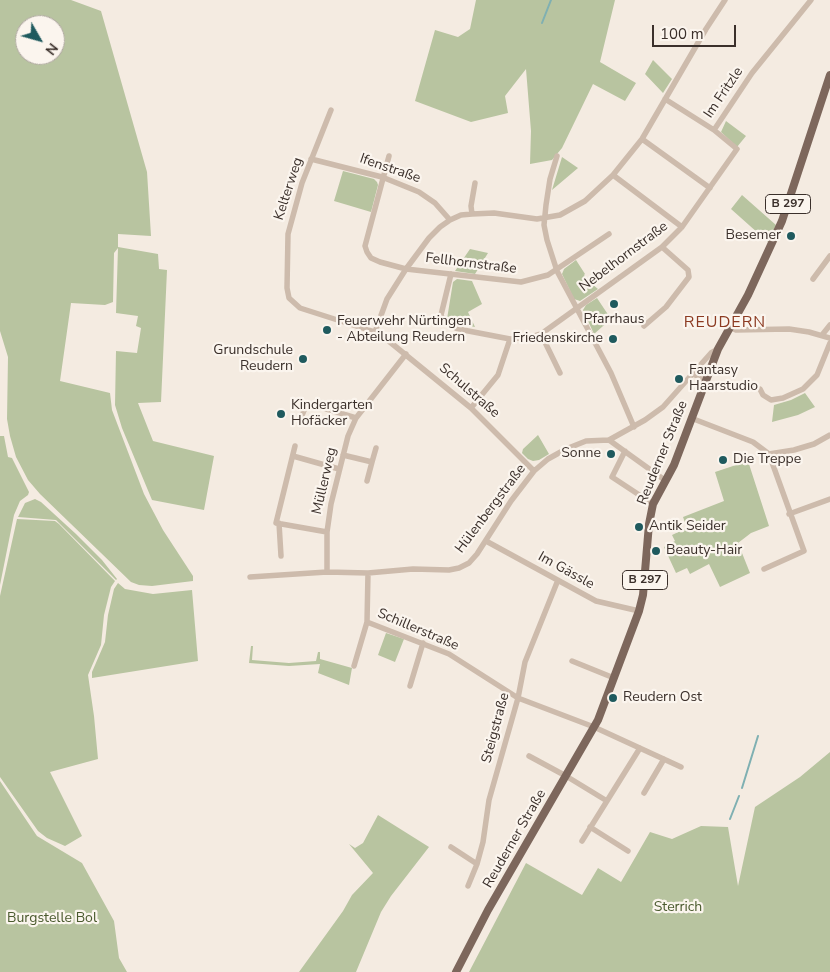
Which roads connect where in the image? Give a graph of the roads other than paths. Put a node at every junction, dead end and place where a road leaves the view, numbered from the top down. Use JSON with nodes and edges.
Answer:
{"nodes":[{"id":1,"x":725,"y":0,"type":"edge"},
{"id":2,"x":812,"y":0,"type":"edge"},
{"id":3,"x":830,"y":75,"type":"edge"},
{"id":4,"x":664,"y":99,"type":"junction"},
{"id":5,"x":331,"y":110,"type":"dead end"},
{"id":6,"x":714,"y":130,"type":"junction"},
{"id":7,"x":642,"y":139,"type":"junction"},
{"id":8,"x":389,"y":156,"type":"dead end"},
{"id":9,"x":557,"y":156,"type":"dead end"},
{"id":10,"x":311,"y":159,"type":"junction"},
{"id":11,"x":613,"y":175,"type":"junction"},
{"id":12,"x":382,"y":177,"type":"junction"},
{"id":13,"x":476,"y":183,"type":"dead end"},
{"id":14,"x":710,"y":188,"type":"junction"},
{"id":15,"x":472,"y":214,"type":"junction"},
{"id":16,"x":545,"y":218,"type":"junction"},
{"id":17,"x":450,"y":220,"type":"junction"},
{"id":18,"x":682,"y":227,"type":"junction"},
{"id":19,"x":609,"y":234,"type":"dead end"},
{"id":20,"x":662,"y":247,"type":"junction"},
{"id":21,"x":830,"y":256,"type":"edge"},
{"id":22,"x":406,"y":269,"type":"junction"},
{"id":23,"x":556,"y":271,"type":"junction"},
{"id":24,"x":450,"y":274,"type":"junction"},
{"id":25,"x":813,"y":279,"type":"dead end"},
{"id":26,"x":297,"y":305,"type":"joint"},
{"id":27,"x":576,"y":308,"type":"junction"},
{"id":28,"x":644,"y":326,"type":"dead end"},
{"id":29,"x":830,"y":326,"type":"edge"},
{"id":30,"x":730,"y":327,"type":"junction"},
{"id":31,"x":375,"y":332,"type":"junction"},
{"id":32,"x":541,"y":334,"type":"junction"},
{"id":33,"x":822,"y":335,"type":"junction"},
{"id":34,"x":830,"y":338,"type":"edge"},
{"id":35,"x":510,"y":339,"type":"junction"},
{"id":36,"x":830,"y":343,"type":"edge"},
{"id":37,"x":718,"y":349,"type":"junction"},
{"id":38,"x":406,"y":354,"type":"junction"},
{"id":39,"x":560,"y":373,"type":"dead end"},
{"id":40,"x":692,"y":374,"type":"junction"},
{"id":41,"x":706,"y":379,"type":"junction"},
{"id":42,"x":760,"y":389,"type":"dead end"},
{"id":43,"x":471,"y":408,"type":"junction"},
{"id":44,"x":302,"y":418,"type":"dead end"},
{"id":45,"x":356,"y":418,"type":"junction"},
{"id":46,"x":691,"y":418,"type":"junction"},
{"id":47,"x":634,"y":427,"type":"junction"},
{"id":48,"x":830,"y":435,"type":"edge"},
{"id":49,"x":609,"y":440,"type":"junction"},
{"id":50,"x":295,"y":446,"type":"dead end"},
{"id":51,"x":376,"y":448,"type":"dead end"},
{"id":52,"x":625,"y":451,"type":"junction"},
{"id":53,"x":769,"y":454,"type":"junction"},
{"id":54,"x":343,"y":455,"type":"junction"},
{"id":55,"x":293,"y":456,"type":"junction"},
{"id":56,"x":372,"y":462,"type":"junction"},
{"id":57,"x":339,"y":469,"type":"junction"},
{"id":58,"x":534,"y":471,"type":"junction"},
{"id":59,"x":367,"y":481,"type":"dead end"},
{"id":60,"x":666,"y":481,"type":"junction"},
{"id":61,"x":830,"y":499,"type":"edge"},
{"id":62,"x":653,"y":504,"type":"junction"},
{"id":63,"x":790,"y":514,"type":"junction"},
{"id":64,"x":279,"y":523,"type":"junction"},
{"id":65,"x":327,"y":532,"type":"junction"},
{"id":66,"x":486,"y":541,"type":"junction"},
{"id":67,"x":281,"y":556,"type":"dead end"},
{"id":68,"x":764,"y":569,"type":"dead end"},
{"id":69,"x":327,"y":572,"type":"junction"},
{"id":70,"x":368,"y":573,"type":"junction"},
{"id":71,"x":250,"y":577,"type":"dead end"},
{"id":72,"x":558,"y":580,"type":"junction"},
{"id":73,"x":639,"y":611,"type":"junction"},
{"id":74,"x":367,"y":622,"type":"junction"},
{"id":75,"x":424,"y":643,"type":"junction"},
{"id":76,"x":572,"y":661,"type":"dead end"},
{"id":77,"x":354,"y":666,"type":"dead end"},
{"id":78,"x":614,"y":678,"type":"junction"},
{"id":79,"x":410,"y":686,"type":"dead end"},
{"id":80,"x":518,"y":698,"type":"junction"},
{"id":81,"x":594,"y":727,"type":"junction"},
{"id":82,"x":640,"y":748,"type":"junction"},
{"id":83,"x":529,"y":756,"type":"dead end"},
{"id":84,"x":664,"y":759,"type":"junction"},
{"id":85,"x":681,"y":767,"type":"dead end"},
{"id":86,"x":566,"y":776,"type":"junction"},
{"id":87,"x":644,"y":793,"type":"dead end"},
{"id":88,"x":607,"y":801,"type":"junction"},
{"id":89,"x":590,"y":828,"type":"junction"},
{"id":90,"x":582,"y":841,"type":"dead end"},
{"id":91,"x":451,"y":847,"type":"dead end"},
{"id":92,"x":628,"y":852,"type":"dead end"},
{"id":93,"x":477,"y":864,"type":"junction"},
{"id":94,"x":468,"y":886,"type":"dead end"},
{"id":95,"x":456,"y":972,"type":"edge"}],
"edges":[{"from":1,"to":4,"type":"street"},
{"from":2,"to":6,"type":"street","name":"Im Fritzle"},
{"from":3,"to":30,"type":"main road","name":"Reuderner Straße","number":"B 297"},
{"from":4,"to":6,"type":"street","name":"Nebelhornstraße"},
{"from":4,"to":7,"type":"street"},
{"from":5,"to":10,"type":"street","name":"Kelterweg"},
{"from":6,"to":14,"type":"street","name":"Nebelhornstraße"},
{"from":7,"to":11,"type":"street"},
{"from":7,"to":14,"type":"street"},
{"from":8,"to":12,"type":"street"},
{"from":9,"to":16,"type":"street"},
{"from":10,"to":12,"type":"street","name":"Ifenstraße"},
{"from":10,"to":26,"type":"street","name":"Kelterweg"},
{"from":11,"to":16,"type":"street"},
{"from":11,"to":18,"type":"street"},
{"from":12,"to":17,"type":"street","name":"Ifenstraße"},
{"from":12,"to":22,"type":"street","name":"Fellhornstraße"},
{"from":13,"to":15,"type":"street"},
{"from":14,"to":18,"type":"street","name":"Nebelhornstraße"},
{"from":15,"to":16,"type":"street"},
{"from":15,"to":17,"type":"street"},
{"from":16,"to":23,"type":"street"},
{"from":17,"to":22,"type":"street"},
{"from":18,"to":20,"type":"street","name":"Nebelhornstraße"},
{"from":19,"to":23,"type":"street","name":"Fellhornstraße"},
{"from":20,"to":27,"type":"street","name":"Nebelhornstraße"},
{"from":20,"to":28,"type":"street"},
{"from":21,"to":25,"type":"street"},
{"from":22,"to":24,"type":"street","name":"Fellhornstraße"},
{"from":22,"to":31,"type":"street"},
{"from":23,"to":24,"type":"street","name":"Fellhornstraße"},
{"from":23,"to":27,"type":"street"},
{"from":24,"to":35,"type":"street"},
{"from":26,"to":31,"type":"street","name":"Schulstraße"},
{"from":27,"to":32,"type":"street","name":"Nebelhornstraße"},
{"from":27,"to":47,"type":"street"},
{"from":29,"to":33,"type":"street"},
{"from":30,"to":33,"type":"street"},
{"from":30,"to":37,"type":"main road","name":"Reuderner Straße","number":"B 297"},
{"from":31,"to":38,"type":"street","name":"Schulstraße"},
{"from":32,"to":35,"type":"street"},
{"from":32,"to":39,"type":"street"},
{"from":33,"to":34,"type":"street"},
{"from":35,"to":43,"type":"street"},
{"from":36,"to":42,"type":"street"},
{"from":37,"to":40,"type":"street","name":"Hülenbergstraße"},
{"from":37,"to":41,"type":"main road","name":"Reuderner Straße","number":"B 297"},
{"from":38,"to":43,"type":"street","name":"Schulstraße"},
{"from":38,"to":45,"type":"street","name":"Müllerweg"},
{"from":40,"to":41,"type":"street"},
{"from":40,"to":47,"type":"street","name":"Hülenbergstraße"},
{"from":41,"to":46,"type":"main road","name":"Reuderner Straße","number":"B 297"},
{"from":43,"to":58,"type":"street","name":"Schulstraße"},
{"from":44,"to":45,"type":"street"},
{"from":45,"to":54,"type":"street","name":"Müllerweg"},
{"from":46,"to":53,"type":"street"},
{"from":46,"to":60,"type":"main road","name":"Reuderner Straße","number":"B 297"},
{"from":47,"to":49,"type":"street","name":"Hülenbergstraße"},
{"from":48,"to":53,"type":"street"},
{"from":49,"to":52,"type":"street"},
{"from":49,"to":58,"type":"street","name":"Hülenbergstraße"},
{"from":50,"to":55,"type":"street"},
{"from":51,"to":56,"type":"street"},
{"from":52,"to":60,"type":"street"},
{"from":52,"to":62,"type":"street"},
{"from":53,"to":63,"type":"street"},
{"from":54,"to":56,"type":"street"},
{"from":54,"to":57,"type":"street","name":"Müllerweg"},
{"from":55,"to":57,"type":"street"},
{"from":55,"to":64,"type":"street"},
{"from":56,"to":59,"type":"street"},
{"from":57,"to":65,"type":"street","name":"Müllerweg"},
{"from":58,"to":66,"type":"street","name":"Hülenbergstraße"},
{"from":60,"to":62,"type":"main road","name":"Reuderner Straße","number":"B 297"},
{"from":61,"to":63,"type":"street"},
{"from":62,"to":73,"type":"main road","name":"Reuderner Straße","number":"B 297"},
{"from":63,"to":68,"type":"street"},
{"from":64,"to":65,"type":"street"},
{"from":64,"to":67,"type":"street"},
{"from":65,"to":69,"type":"street","name":"Müllerweg"},
{"from":66,"to":70,"type":"street","name":"Hülenbergstraße"},
{"from":66,"to":72,"type":"street","name":"Im Gässle"},
{"from":69,"to":70,"type":"street","name":"Hülenbergstraße"},
{"from":69,"to":71,"type":"street","name":"Hülenbergstraße"},
{"from":70,"to":74,"type":"street"},
{"from":72,"to":73,"type":"street","name":"Im Gässle"},
{"from":72,"to":80,"type":"street","name":"Steigstraße"},
{"from":73,"to":78,"type":"main road","name":"Reuderner Straße","number":"B 297"},
{"from":74,"to":75,"type":"street","name":"Schillerstraße"},
{"from":74,"to":77,"type":"street"},
{"from":75,"to":79,"type":"street"},
{"from":75,"to":80,"type":"street","name":"Schillerstraße"},
{"from":76,"to":78,"type":"street"},
{"from":78,"to":81,"type":"main road","name":"Reuderner Straße","number":"B 297"},
{"from":80,"to":81,"type":"street","name":"Schillerstraße"},
{"from":80,"to":93,"type":"street","name":"Steigstraße"},
{"from":81,"to":82,"type":"street","name":"Schillerstraße"},
{"from":81,"to":86,"type":"main road","name":"Reuderner Straße","number":"B 297"},
{"from":82,"to":84,"type":"street","name":"Schillerstraße"},
{"from":82,"to":88,"type":"street"},
{"from":83,"to":86,"type":"street"},
{"from":84,"to":85,"type":"street","name":"Schillerstraße"},
{"from":84,"to":87,"type":"street"},
{"from":86,"to":88,"type":"street"},
{"from":86,"to":95,"type":"main road","name":"Reuderner Straße","number":"B 297"},
{"from":88,"to":89,"type":"street"},
{"from":89,"to":90,"type":"street"},
{"from":89,"to":92,"type":"street"},
{"from":91,"to":93,"type":"street"},
{"from":93,"to":94,"type":"street","name":"Steigstraße"}]}
